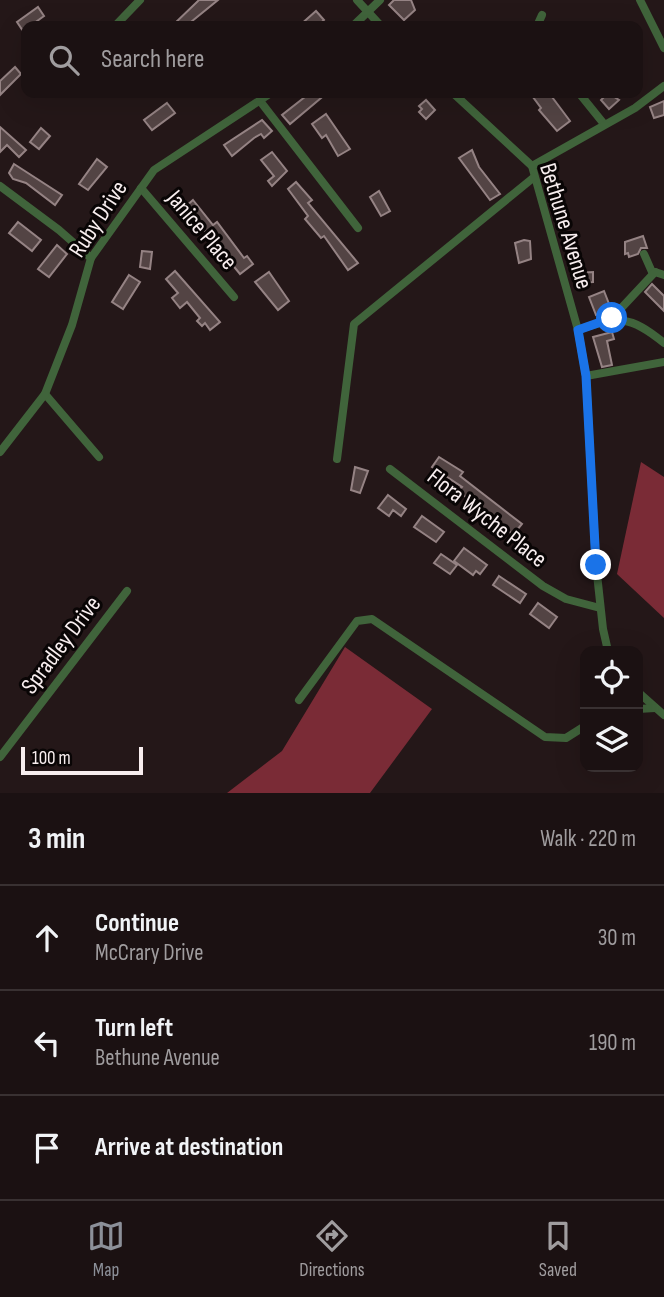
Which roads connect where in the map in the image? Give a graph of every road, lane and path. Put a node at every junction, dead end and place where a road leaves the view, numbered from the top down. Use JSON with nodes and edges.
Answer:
{"nodes":[{"id":1,"x":140,"y":0,"type":"edge"},
{"id":2,"x":357,"y":0,"type":"edge"},
{"id":3,"x":380,"y":0,"type":"edge"},
{"id":4,"x":640,"y":0,"type":"edge"},
{"id":5,"x":368,"y":14,"type":"junction"},
{"id":6,"x":542,"y":15,"type":"dead end"},
{"id":7,"x":120,"y":21,"type":"edge"},
{"id":8,"x":359,"y":21,"type":"edge"},
{"id":9,"x":376,"y":21,"type":"edge"},
{"id":10,"x":539,"y":21,"type":"edge"},
{"id":11,"x":664,"y":48,"type":"edge"},
{"id":12,"x":664,"y":86,"type":"edge"},
{"id":13,"x":264,"y":98,"type":"edge"},
{"id":14,"x":458,"y":98,"type":"edge"},
{"id":15,"x":583,"y":98,"type":"edge"},
{"id":16,"x":260,"y":101,"type":"junction"},
{"id":17,"x":604,"y":124,"type":"junction"},
{"id":18,"x":532,"y":166,"type":"junction"},
{"id":19,"x":533,"y":178,"type":"junction"},
{"id":20,"x":0,"y":186,"type":"edge"},
{"id":21,"x":141,"y":187,"type":"junction"},
{"id":22,"x":358,"y":228,"type":"dead end"},
{"id":23,"x":644,"y":254,"type":"dead end"},
{"id":24,"x":90,"y":258,"type":"junction"},
{"id":25,"x":660,"y":273,"type":"edge"},
{"id":26,"x":234,"y":297,"type":"dead end"},
{"id":27,"x":612,"y":318,"type":"junction"},
{"id":28,"x":578,"y":330,"type":"junction"},
{"id":29,"x":664,"y":343,"type":"edge"},
{"id":30,"x":664,"y":362,"type":"edge"},
{"id":31,"x":586,"y":376,"type":"junction"},
{"id":32,"x":45,"y":394,"type":"junction"},
{"id":33,"x":0,"y":452,"type":"edge"},
{"id":34,"x":99,"y":457,"type":"dead end"},
{"id":35,"x":337,"y":458,"type":"dead end"},
{"id":36,"x":390,"y":469,"type":"dead end"},
{"id":37,"x":127,"y":590,"type":"dead end"},
{"id":38,"x":600,"y":608,"type":"junction"},
{"id":39,"x":607,"y":646,"type":"edge"},
{"id":40,"x":643,"y":697,"type":"edge"},
{"id":41,"x":299,"y":700,"type":"dead end"},
{"id":42,"x":655,"y":708,"type":"junction"},
{"id":43,"x":643,"y":709,"type":"edge"},
{"id":44,"x":664,"y":715,"type":"edge"},
{"id":45,"x":580,"y":729,"type":"edge"},
{"id":46,"x":0,"y":757,"type":"edge"}],
"edges":[{"from":1,"to":7,"type":"street"},
{"from":2,"to":5,"type":"street"},
{"from":3,"to":5,"type":"street"},
{"from":4,"to":11,"type":"street"},
{"from":5,"to":8,"type":"street"},
{"from":5,"to":9,"type":"street"},
{"from":6,"to":10,"type":"street"},
{"from":12,"to":17,"type":"street"},
{"from":13,"to":16,"type":"street","name":"Ruby Drive"},
{"from":14,"to":18,"type":"street","name":"Bethune Avenue"},
{"from":15,"to":17,"type":"street"},
{"from":16,"to":21,"type":"street","name":"Ruby Drive"},
{"from":16,"to":22,"type":"street"},
{"from":17,"to":18,"type":"street"},
{"from":18,"to":19,"type":"street","name":"Bethune Avenue"},
{"from":19,"to":28,"type":"street","name":"Bethune Avenue"},
{"from":19,"to":35,"type":"street"},
{"from":20,"to":24,"type":"street"},
{"from":21,"to":24,"type":"street","name":"Ruby Drive"},
{"from":21,"to":26,"type":"street","name":"Janice Place"},
{"from":23,"to":25,"type":"street"},
{"from":24,"to":32,"type":"street","name":"Ruby Drive"},
{"from":25,"to":27,"type":"street"},
{"from":27,"to":28,"type":"street"},
{"from":27,"to":29,"type":"street"},
{"from":28,"to":31,"type":"street","name":"Bethune Avenue"},
{"from":30,"to":31,"type":"street"},
{"from":31,"to":38,"type":"street","name":"Bethune Avenue"},
{"from":32,"to":33,"type":"street","name":"Ruby Drive"},
{"from":32,"to":34,"type":"street"},
{"from":36,"to":38,"type":"street","name":"Flora Wyche Place"},
{"from":37,"to":46,"type":"street","name":"Spradley Drive"},
{"from":38,"to":39,"type":"street","name":"Bethune Avenue"},
{"from":40,"to":42,"type":"street"},
{"from":41,"to":45,"type":"street"},
{"from":42,"to":43,"type":"street"},
{"from":42,"to":44,"type":"street"}]}
